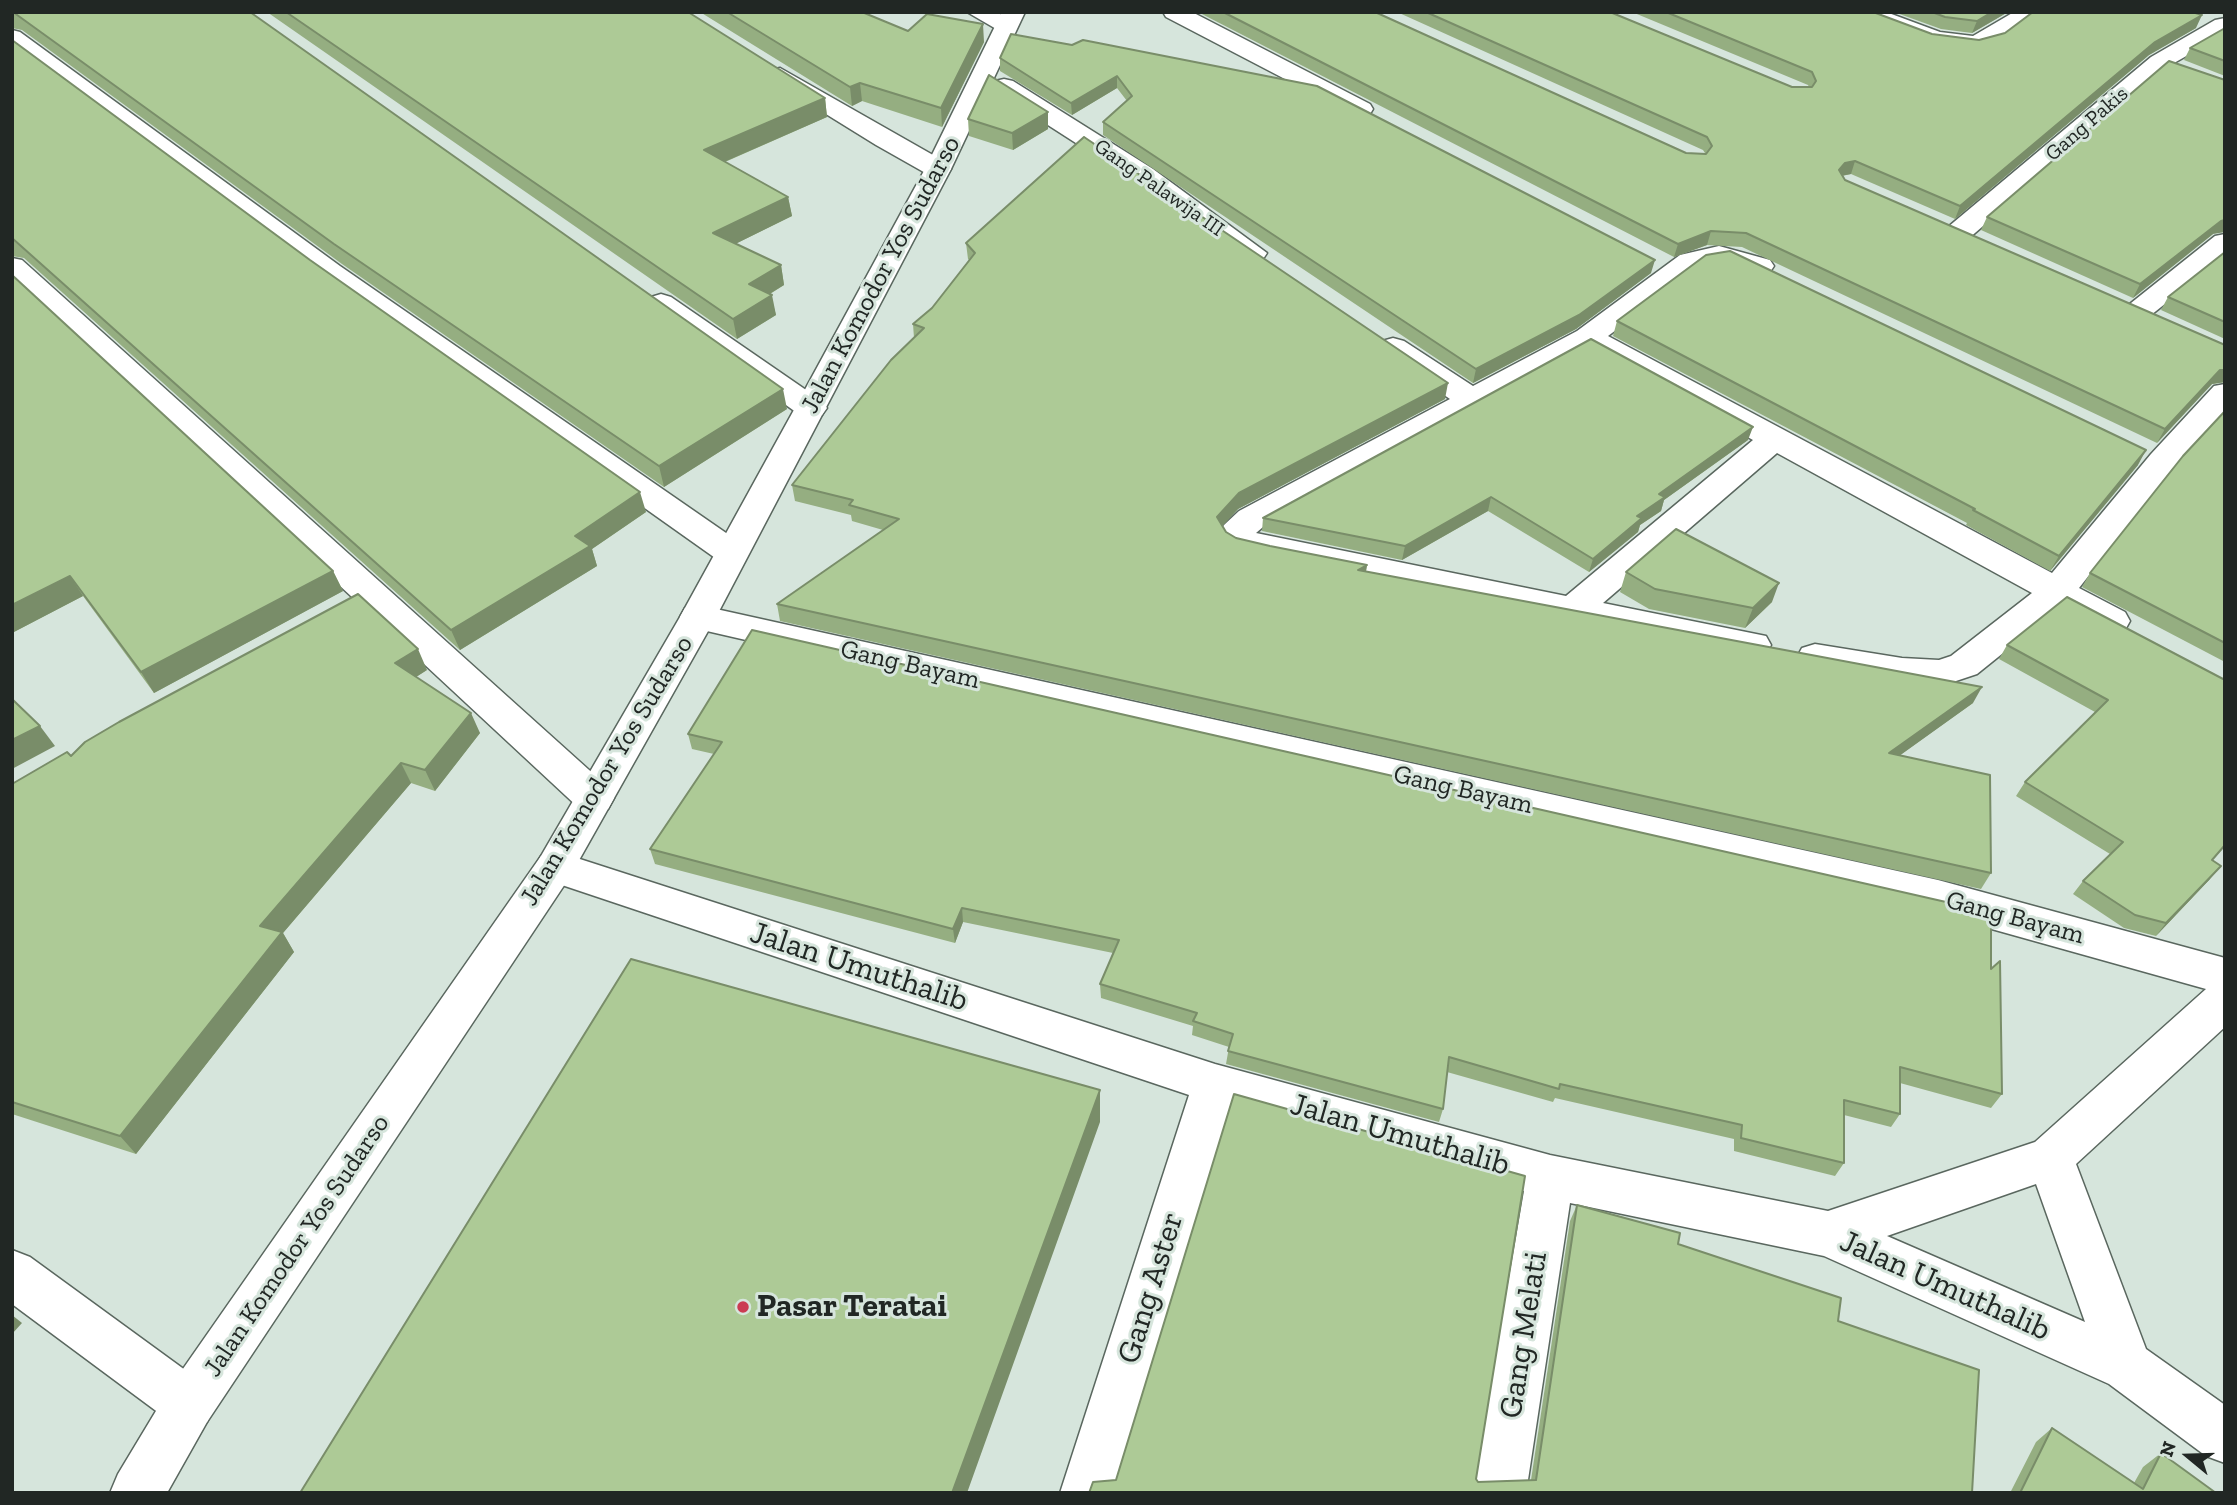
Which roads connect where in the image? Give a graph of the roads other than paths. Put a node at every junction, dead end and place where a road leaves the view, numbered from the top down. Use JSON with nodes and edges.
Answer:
{"nodes":[{"id":1,"x":1174,"y":12,"type":"edge"},
{"id":2,"x":1864,"y":12,"type":"edge"},
{"id":3,"x":2030,"y":12,"type":"edge"},
{"id":4,"x":2188,"y":16,"type":"edge"},
{"id":5,"x":999,"y":17,"type":"edge"},
{"id":6,"x":2224,"y":25,"type":"edge"},
{"id":7,"x":12,"y":37,"type":"edge"},
{"id":8,"x":759,"y":62,"type":"edge"},
{"id":9,"x":2159,"y":62,"type":"junction"},
{"id":10,"x":2192,"y":74,"type":"edge"},
{"id":11,"x":985,"y":75,"type":"junction"},
{"id":12,"x":1382,"y":120,"type":"edge"},
{"id":13,"x":938,"y":169,"type":"junction"},
{"id":14,"x":1959,"y":234,"type":"edge"},
{"id":15,"x":2225,"y":242,"type":"edge"},
{"id":16,"x":12,"y":266,"type":"edge"},
{"id":17,"x":1273,"y":266,"type":"edge"},
{"id":18,"x":1785,"y":278,"type":"edge"},
{"id":19,"x":642,"y":289,"type":"edge"},
{"id":20,"x":2136,"y":313,"type":"edge"},
{"id":21,"x":1366,"y":328,"type":"edge"},
{"id":22,"x":1588,"y":337,"type":"junction"},
{"id":23,"x":2225,"y":393,"type":"edge"},
{"id":24,"x":1470,"y":398,"type":"junction"},
{"id":25,"x":811,"y":408,"type":"junction"},
{"id":26,"x":1775,"y":438,"type":"junction"},
{"id":27,"x":730,"y":552,"type":"junction"},
{"id":28,"x":2056,"y":592,"type":"junction"},
{"id":29,"x":370,"y":595,"type":"junction"},
{"id":30,"x":1573,"y":609,"type":"junction"},
{"id":31,"x":334,"y":614,"type":"edge"},
{"id":32,"x":698,"y":617,"type":"junction"},
{"id":33,"x":2141,"y":637,"type":"edge"},
{"id":34,"x":594,"y":798,"type":"junction"},
{"id":35,"x":555,"y":867,"type":"junction"},
{"id":36,"x":2225,"y":976,"type":"edge"},
{"id":37,"x":2225,"y":999,"type":"edge"},
{"id":38,"x":1215,"y":1084,"type":"junction"},
{"id":39,"x":2050,"y":1158,"type":"junction"},
{"id":40,"x":1550,"y":1177,"type":"junction"},
{"id":41,"x":1828,"y":1234,"type":"junction"},
{"id":42,"x":12,"y":1274,"type":"edge"},
{"id":43,"x":2127,"y":1366,"type":"junction"},
{"id":44,"x":189,"y":1404,"type":"junction"},
{"id":45,"x":2225,"y":1437,"type":"edge"},
{"id":46,"x":137,"y":1493,"type":"edge"},
{"id":47,"x":1087,"y":1493,"type":"edge"},
{"id":48,"x":1499,"y":1493,"type":"edge"}],
"edges":[{"from":1,"to":12,"type":"street"},
{"from":2,"to":3,"type":"street"},
{"from":4,"to":6,"type":"street"},
{"from":5,"to":11,"type":"street","name":"Jalan Komodor Yos Sudarso"},
{"from":6,"to":9,"type":"street","name":"Gang Pakis"},
{"from":7,"to":27,"type":"street"},
{"from":8,"to":13,"type":"street"},
{"from":9,"to":10,"type":"street"},
{"from":9,"to":14,"type":"street","name":"Gang Pakis"},
{"from":11,"to":13,"type":"street","name":"Jalan Komodor Yos Sudarso"},
{"from":11,"to":17,"type":"street","name":"Gang Palawija III"},
{"from":13,"to":25,"type":"street","name":"Jalan Komodor Yos Sudarso"},
{"from":15,"to":20,"type":"street"},
{"from":16,"to":29,"type":"street"},
{"from":18,"to":22,"type":"street"},
{"from":19,"to":25,"type":"street"},
{"from":21,"to":24,"type":"street"},
{"from":22,"to":24,"type":"street"},
{"from":22,"to":26,"type":"street"},
{"from":23,"to":28,"type":"street"},
{"from":24,"to":30,"type":"street"},
{"from":25,"to":27,"type":"street","name":"Jalan Komodor Yos Sudarso"},
{"from":26,"to":28,"type":"street"},
{"from":26,"to":30,"type":"street"},
{"from":27,"to":32,"type":"street","name":"Jalan Komodor Yos Sudarso"},
{"from":28,"to":30,"type":"street"},
{"from":28,"to":33,"type":"street"},
{"from":29,"to":31,"type":"street"},
{"from":29,"to":34,"type":"street"},
{"from":32,"to":34,"type":"street","name":"Jalan Komodor Yos Sudarso"},
{"from":32,"to":36,"type":"street","name":"Gang Bayam"},
{"from":34,"to":35,"type":"street","name":"Jalan Komodor Yos Sudarso"},
{"from":35,"to":38,"type":"street","name":"Jalan Umuthalib"},
{"from":35,"to":44,"type":"street","name":"Jalan Komodor Yos Sudarso"},
{"from":37,"to":39,"type":"street"},
{"from":38,"to":40,"type":"street","name":"Jalan Umuthalib"},
{"from":38,"to":47,"type":"street","name":"Gang Aster"},
{"from":39,"to":41,"type":"street"},
{"from":39,"to":43,"type":"street"},
{"from":40,"to":41,"type":"street","name":"Jalan Umuthalib"},
{"from":40,"to":48,"type":"street","name":"Gang Melati"},
{"from":41,"to":43,"type":"street","name":"Jalan Umuthalib"},
{"from":42,"to":44,"type":"street"},
{"from":43,"to":45,"type":"street","name":"Jalan Umuthalib"},
{"from":44,"to":46,"type":"street","name":"Jalan Komodor Yos Sudarso"}]}
